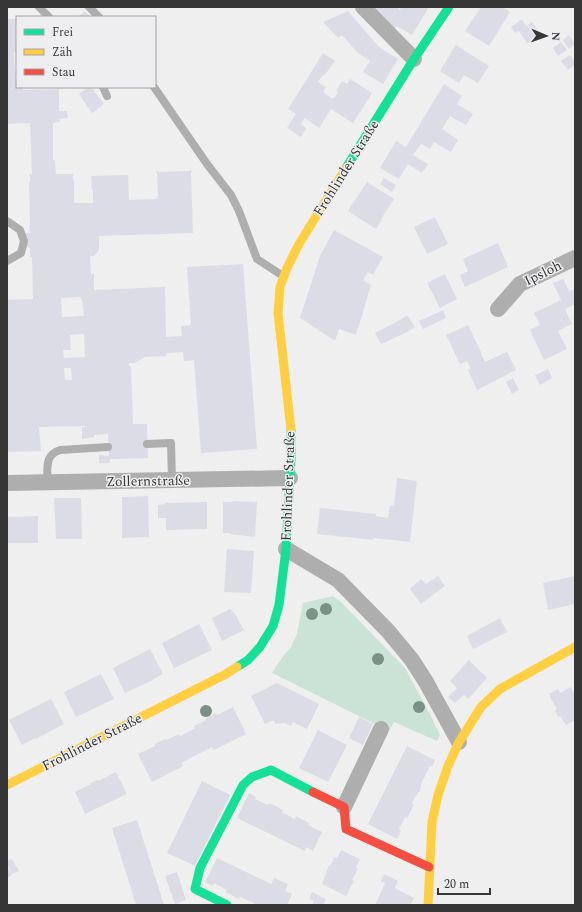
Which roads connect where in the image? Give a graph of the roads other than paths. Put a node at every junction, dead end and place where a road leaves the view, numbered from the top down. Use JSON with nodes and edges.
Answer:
{"nodes":[{"id":1,"x":39,"y":7,"type":"edge"},
{"id":2,"x":89,"y":7,"type":"edge"},
{"id":3,"x":362,"y":7,"type":"edge"},
{"id":4,"x":448,"y":7,"type":"edge"},
{"id":5,"x":48,"y":16,"type":"edge"},
{"id":6,"x":98,"y":16,"type":"edge"},
{"id":7,"x":414,"y":59,"type":"junction"},
{"id":8,"x":103,"y":88,"type":"edge"},
{"id":9,"x":155,"y":88,"type":"edge"},
{"id":10,"x":107,"y":96,"type":"dead end"},
{"id":11,"x":7,"y":221,"type":"edge"},
{"id":12,"x":575,"y":258,"type":"edge"},
{"id":13,"x":7,"y":261,"type":"edge"},
{"id":14,"x":283,"y":276,"type":"junction"},
{"id":15,"x":498,"y":309,"type":"dead end"},
{"id":16,"x":147,"y":444,"type":"dead end"},
{"id":17,"x":108,"y":446,"type":"dead end"},
{"id":18,"x":290,"y":478,"type":"junction"},
{"id":19,"x":172,"y":480,"type":"junction"},
{"id":20,"x":7,"y":483,"type":"edge"},
{"id":21,"x":47,"y":483,"type":"junction"},
{"id":22,"x":286,"y":549,"type":"junction"},
{"id":23,"x":575,"y":647,"type":"edge"},
{"id":24,"x":382,"y":728,"type":"dead end"},
{"id":25,"x":459,"y":742,"type":"junction"},
{"id":26,"x":7,"y":785,"type":"edge"},
{"id":27,"x":344,"y":807,"type":"junction"},
{"id":28,"x":430,"y":866,"type":"junction"},
{"id":29,"x":227,"y":905,"type":"edge"},
{"id":30,"x":428,"y":905,"type":"edge"}],
"edges":[{"from":1,"to":5,"type":"lane"},
{"from":2,"to":6,"type":"lane"},
{"from":3,"to":7,"type":"street"},
{"from":4,"to":7,"type":"main road","name":"Frohlinder Straße"},
{"from":7,"to":14,"type":"main road","name":"Frohlinder Straße"},
{"from":8,"to":10,"type":"lane"},
{"from":9,"to":14,"type":"lane"},
{"from":11,"to":13,"type":"lane"},
{"from":12,"to":15,"type":"street","name":"Ipsloh"},
{"from":14,"to":18,"type":"main road","name":"Frohlinder Straße"},
{"from":16,"to":19,"type":"lane"},
{"from":17,"to":21,"type":"lane"},
{"from":18,"to":19,"type":"street","name":"Zollernstraße"},
{"from":18,"to":22,"type":"main road","name":"Frohlinder Straße"},
{"from":19,"to":21,"type":"street","name":"Zollernstraße"},
{"from":20,"to":21,"type":"street","name":"Zollernstraße"},
{"from":22,"to":25,"type":"street"},
{"from":22,"to":26,"type":"main road","name":"Frohlinder Straße"},
{"from":23,"to":25,"type":"main road"},
{"from":24,"to":27,"type":"street"},
{"from":25,"to":28,"type":"main road"},
{"from":27,"to":28,"type":"main road"},
{"from":27,"to":29,"type":"main road"},
{"from":28,"to":30,"type":"main road"}]}
